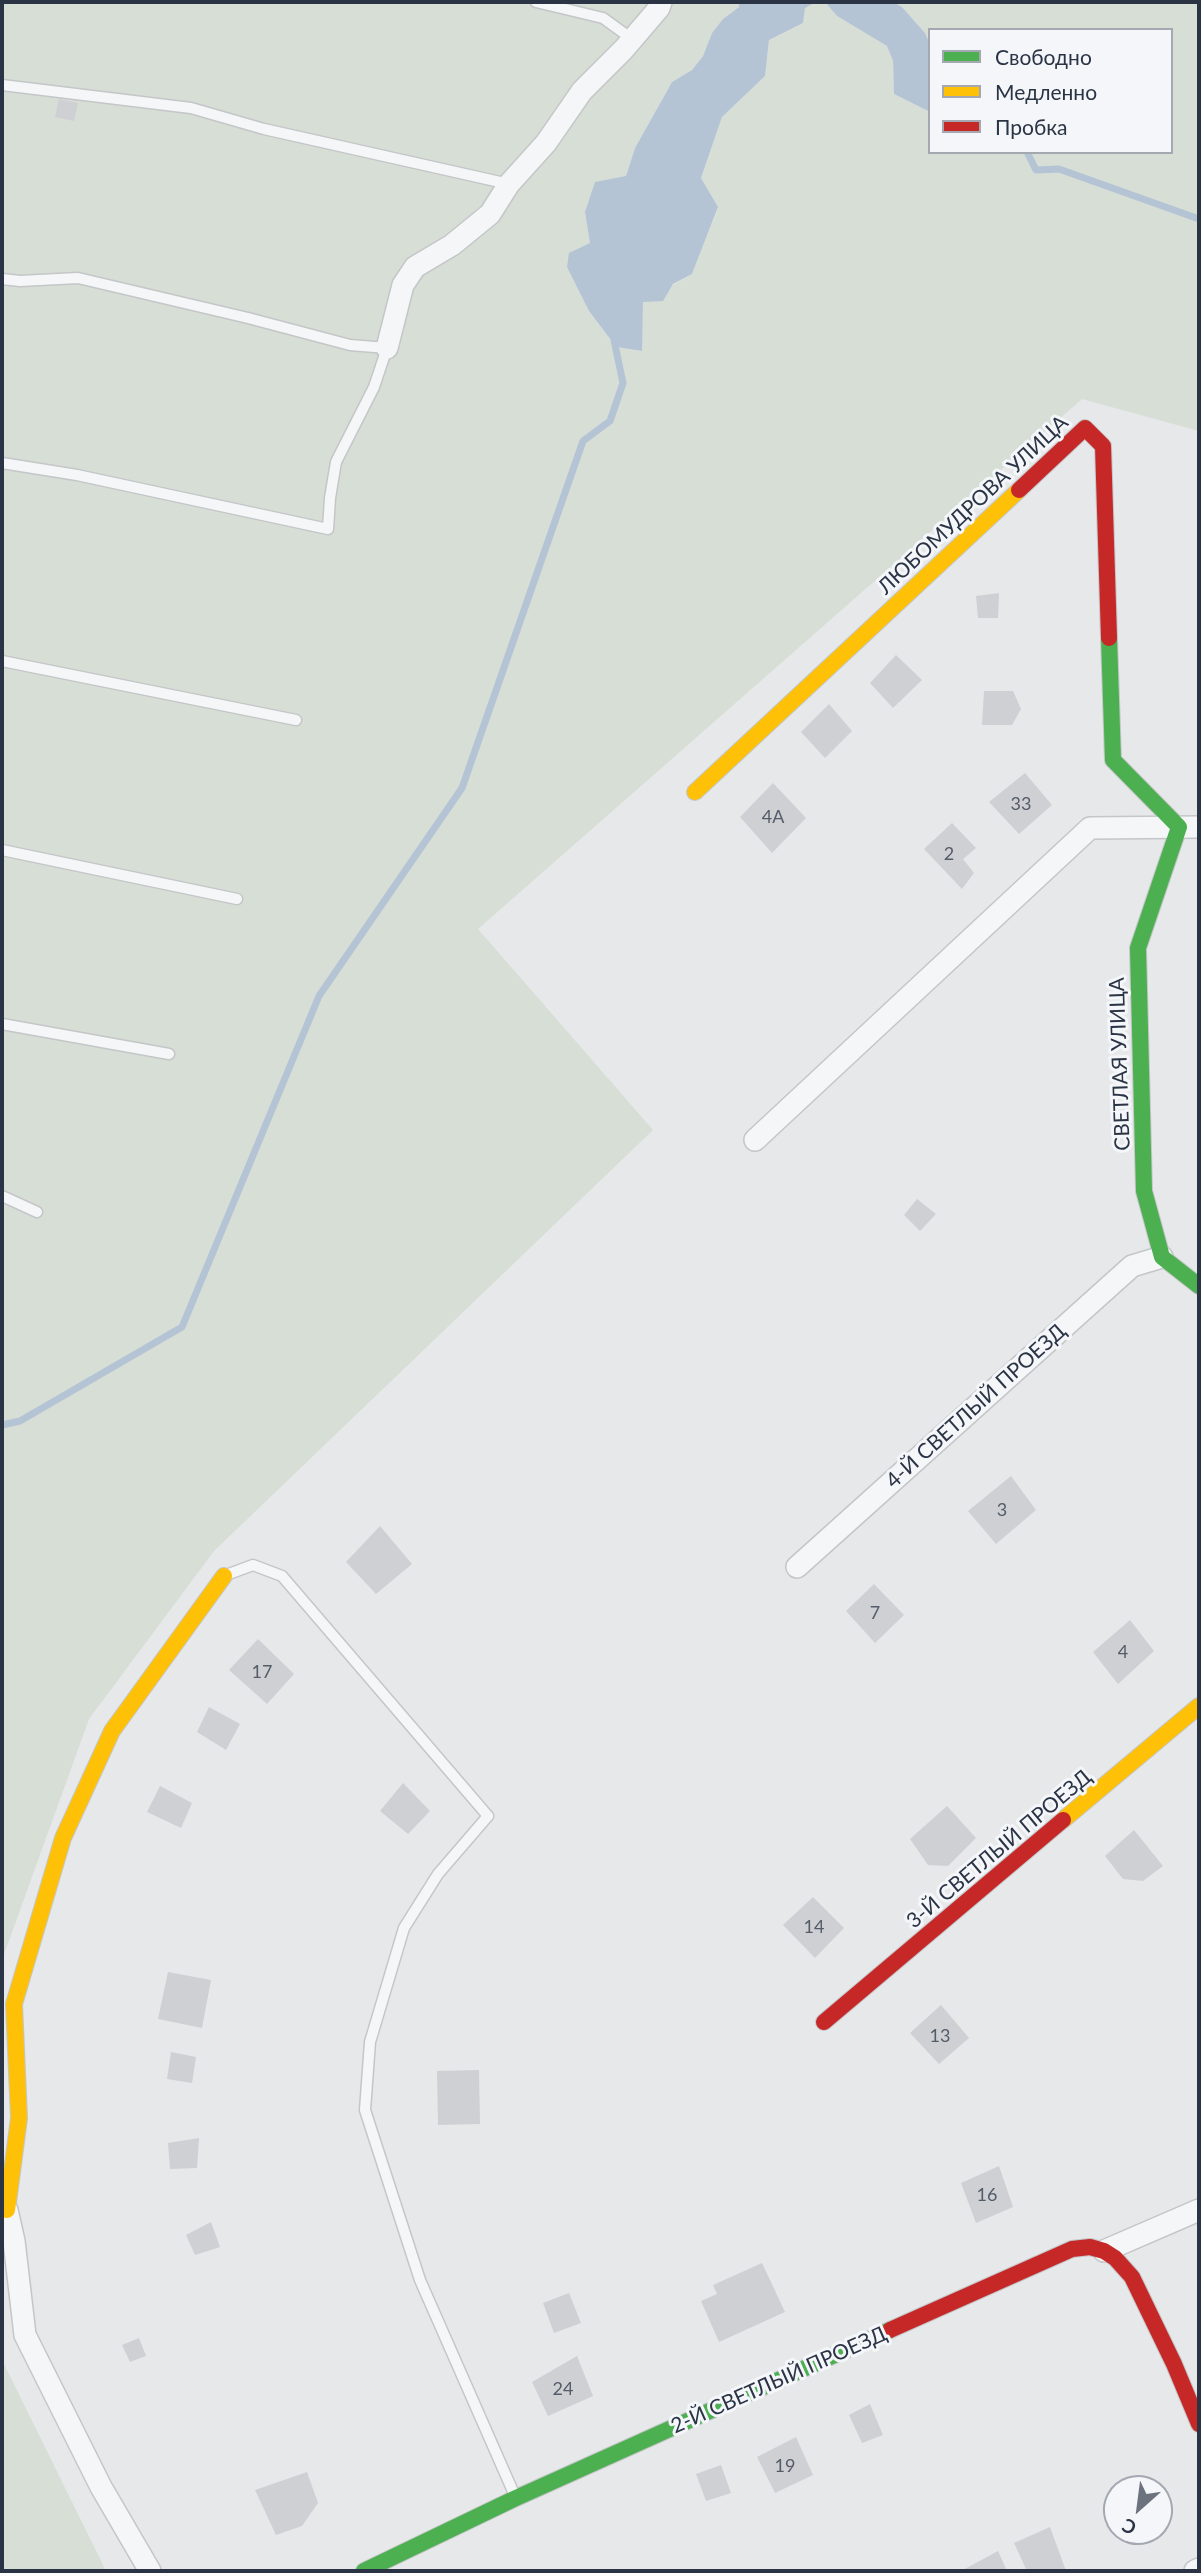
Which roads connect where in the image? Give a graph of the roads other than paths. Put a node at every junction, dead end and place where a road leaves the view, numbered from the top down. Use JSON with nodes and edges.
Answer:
{"nodes":[{"id":1,"x":536,"y":2,"type":"edge"},
{"id":2,"x":662,"y":2,"type":"edge"},
{"id":3,"x":632,"y":39,"type":"junction"},
{"id":4,"x":2,"y":85,"type":"edge"},
{"id":5,"x":509,"y":184,"type":"junction"},
{"id":6,"x":2,"y":279,"type":"edge"},
{"id":7,"x":387,"y":348,"type":"junction"},
{"id":8,"x":2,"y":463,"type":"edge"},
{"id":9,"x":2,"y":661,"type":"edge"},
{"id":10,"x":296,"y":720,"type":"dead end"},
{"id":11,"x":695,"y":792,"type":"dead end"},
{"id":12,"x":1189,"y":827,"type":"edge"},
{"id":13,"x":2,"y":850,"type":"edge"},
{"id":14,"x":237,"y":899,"type":"dead end"},
{"id":15,"x":2,"y":1024,"type":"edge"},
{"id":16,"x":169,"y":1054,"type":"dead end"},
{"id":17,"x":755,"y":1140,"type":"dead end"},
{"id":18,"x":2,"y":1196,"type":"edge"},
{"id":19,"x":37,"y":1212,"type":"dead end"},
{"id":20,"x":1161,"y":1257,"type":"junction"},
{"id":21,"x":1199,"y":1286,"type":"edge"},
{"id":22,"x":797,"y":1567,"type":"dead end"},
{"id":23,"x":224,"y":1576,"type":"joint"},
{"id":24,"x":1199,"y":1706,"type":"edge"},
{"id":25,"x":824,"y":2022,"type":"dead end"},
{"id":26,"x":5,"y":2208,"type":"edge"},
{"id":27,"x":1199,"y":2210,"type":"edge"},
{"id":28,"x":1104,"y":2251,"type":"junction"},
{"id":29,"x":1199,"y":2424,"type":"edge"},
{"id":30,"x":516,"y":2498,"type":"junction"},
{"id":31,"x":150,"y":2571,"type":"edge"},
{"id":32,"x":364,"y":2571,"type":"edge"}],
"edges":[{"from":1,"to":3,"type":"lane"},
{"from":2,"to":3,"type":"street"},
{"from":3,"to":5,"type":"street"},
{"from":4,"to":5,"type":"lane"},
{"from":5,"to":7,"type":"street"},
{"from":6,"to":7,"type":"lane"},
{"from":7,"to":8,"type":"lane"},
{"from":9,"to":10,"type":"lane"},
{"from":11,"to":12,"type":"street","name":"ЛЮБОМУДРОВА УЛИЦА"},
{"from":12,"to":17,"type":"street"},
{"from":12,"to":20,"type":"street","name":"СВЕТЛАЯ УЛИЦА"},
{"from":13,"to":14,"type":"lane"},
{"from":15,"to":16,"type":"lane"},
{"from":18,"to":19,"type":"lane"},
{"from":20,"to":21,"type":"street"},
{"from":20,"to":22,"type":"street","name":"4-Й СВЕТЛЫЙ ПРОЕЗД"},
{"from":23,"to":26,"type":"street"},
{"from":23,"to":30,"type":"lane"},
{"from":24,"to":25,"type":"street","name":"3-Й СВЕТЛЫЙ ПРОЕЗД"},
{"from":26,"to":31,"type":"street"},
{"from":27,"to":28,"type":"street","name":"2-Й СВЕТЛЫЙ ПРОЕЗД"},
{"from":28,"to":29,"type":"street"},
{"from":28,"to":30,"type":"street","name":"2-Й СВЕТЛЫЙ ПРОЕЗД"},
{"from":30,"to":32,"type":"street","name":"2-Й СВЕТЛЫЙ ПРОЕЗД"}]}
